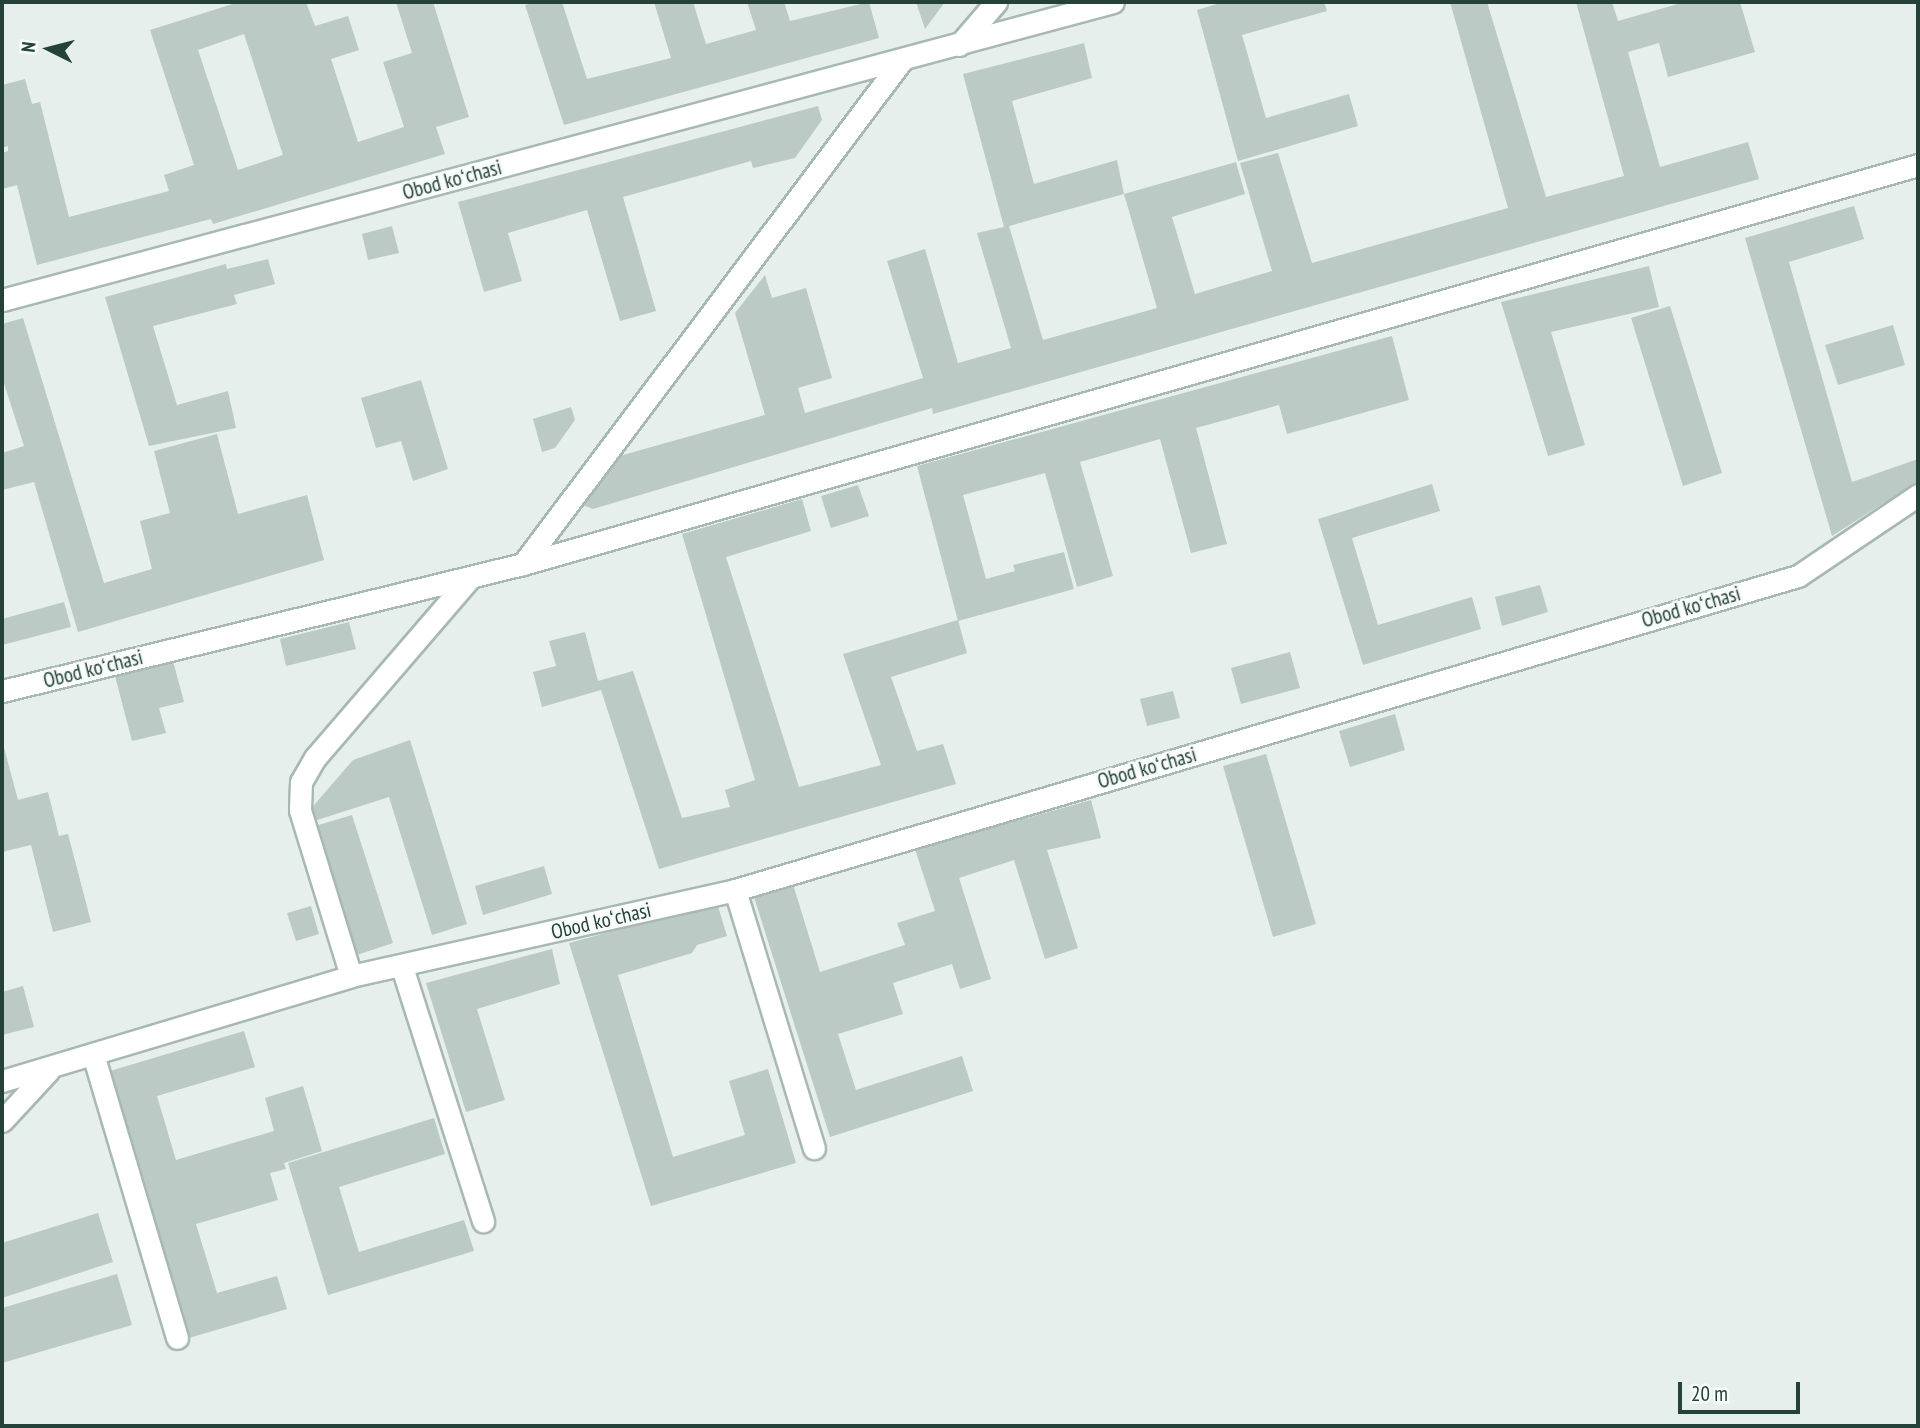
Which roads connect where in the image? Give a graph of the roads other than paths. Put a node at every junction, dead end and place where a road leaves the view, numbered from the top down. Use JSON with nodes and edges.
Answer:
{"nodes":[{"id":1,"x":996,"y":2,"type":"edge"},
{"id":2,"x":1114,"y":2,"type":"edge"},
{"id":3,"x":959,"y":45,"type":"junction"},
{"id":4,"x":902,"y":60,"type":"junction"},
{"id":5,"x":1918,"y":165,"type":"edge"},
{"id":6,"x":2,"y":300,"type":"edge"},
{"id":7,"x":1918,"y":495,"type":"edge"},
{"id":8,"x":523,"y":564,"type":"junction"},
{"id":9,"x":470,"y":578,"type":"junction"},
{"id":10,"x":2,"y":691,"type":"edge"},
{"id":11,"x":735,"y":890,"type":"junction"},
{"id":12,"x":401,"y":967,"type":"junction"},
{"id":13,"x":351,"y":976,"type":"junction"},
{"id":14,"x":93,"y":1054,"type":"junction"},
{"id":15,"x":49,"y":1070,"type":"junction"},
{"id":16,"x":2,"y":1081,"type":"edge"},
{"id":17,"x":2,"y":1121,"type":"edge"},
{"id":18,"x":814,"y":1148,"type":"dead end"},
{"id":19,"x":483,"y":1221,"type":"dead end"},
{"id":20,"x":177,"y":1338,"type":"dead end"}],
"edges":[{"from":1,"to":3,"type":"street"},
{"from":2,"to":3,"type":"street","name":"Obod koʻchasi"},
{"from":3,"to":4,"type":"street","name":"Obod koʻchasi"},
{"from":4,"to":6,"type":"street","name":"Obod koʻchasi"},
{"from":4,"to":8,"type":"street"},
{"from":5,"to":8,"type":"street","name":"Obod koʻchasi"},
{"from":7,"to":11,"type":"street","name":"Obod koʻchasi"},
{"from":8,"to":9,"type":"street","name":"Obod koʻchasi"},
{"from":9,"to":10,"type":"street","name":"Obod koʻchasi"},
{"from":9,"to":13,"type":"street"},
{"from":11,"to":12,"type":"street","name":"Obod koʻchasi"},
{"from":11,"to":18,"type":"street"},
{"from":12,"to":13,"type":"street","name":"Obod koʻchasi"},
{"from":12,"to":19,"type":"street"},
{"from":13,"to":14,"type":"street","name":"Obod koʻchasi"},
{"from":14,"to":15,"type":"street","name":"Obod koʻchasi"},
{"from":14,"to":20,"type":"street"},
{"from":15,"to":16,"type":"street","name":"Obod koʻchasi"},
{"from":15,"to":17,"type":"street"}]}
